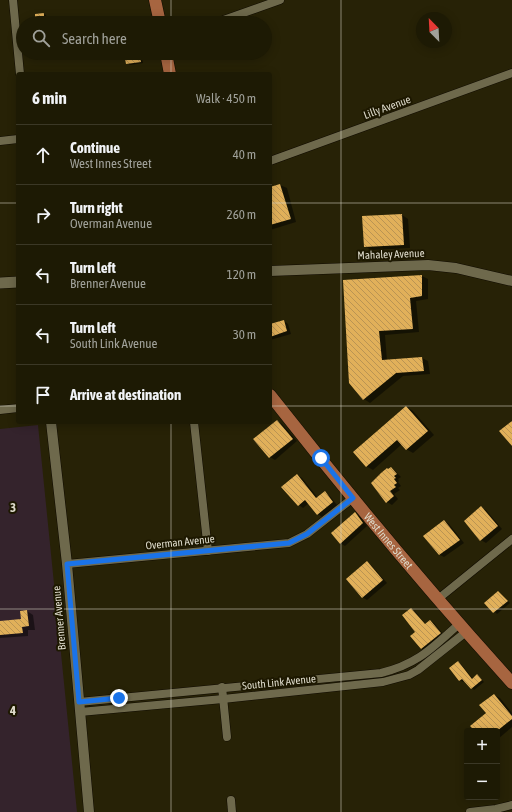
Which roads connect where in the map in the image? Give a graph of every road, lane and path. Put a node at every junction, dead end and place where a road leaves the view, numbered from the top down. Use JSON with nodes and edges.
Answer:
{"nodes":[{"id":1,"x":14,"y":0,"type":"edge"},
{"id":2,"x":154,"y":0,"type":"edge"},
{"id":3,"x":280,"y":0,"type":"edge"},
{"id":4,"x":158,"y":16,"type":"edge"},
{"id":5,"x":235,"y":16,"type":"edge"},
{"id":6,"x":16,"y":25,"type":"edge"},
{"id":7,"x":19,"y":60,"type":"edge"},
{"id":8,"x":167,"y":60,"type":"edge"},
{"id":9,"x":20,"y":72,"type":"edge"},
{"id":10,"x":170,"y":72,"type":"edge"},
{"id":11,"x":512,"y":74,"type":"edge"},
{"id":12,"x":16,"y":139,"type":"edge"},
{"id":13,"x":0,"y":141,"type":"edge"},
{"id":14,"x":272,"y":160,"type":"edge"},
{"id":15,"x":272,"y":271,"type":"edge"},
{"id":16,"x":512,"y":281,"type":"edge"},
{"id":17,"x":16,"y":282,"type":"edge"},
{"id":18,"x":0,"y":283,"type":"edge"},
{"id":19,"x":272,"y":397,"type":"edge"},
{"id":20,"x":16,"y":408,"type":"edge"},
{"id":21,"x":0,"y":410,"type":"edge"},
{"id":22,"x":52,"y":424,"type":"edge"},
{"id":23,"x":194,"y":424,"type":"edge"},
{"id":24,"x":353,"y":498,"type":"junction"},
{"id":25,"x":512,"y":538,"type":"edge"},
{"id":26,"x":208,"y":551,"type":"junction"},
{"id":27,"x":67,"y":564,"type":"junction"},
{"id":28,"x":438,"y":599,"type":"junction"},
{"id":29,"x":463,"y":628,"type":"junction"},
{"id":30,"x":512,"y":683,"type":"edge"},
{"id":31,"x":222,"y":687,"type":"junction"},
{"id":32,"x":223,"y":699,"type":"junction"},
{"id":33,"x":79,"y":702,"type":"junction"},
{"id":34,"x":80,"y":712,"type":"junction"},
{"id":35,"x":227,"y":737,"type":"dead end"},
{"id":36,"x":231,"y":800,"type":"dead end"},
{"id":37,"x":512,"y":805,"type":"edge"},
{"id":38,"x":89,"y":812,"type":"edge"},
{"id":39,"x":232,"y":812,"type":"edge"},
{"id":40,"x":470,"y":812,"type":"edge"}],
"edges":[{"from":1,"to":6,"type":"street"},
{"from":2,"to":4,"type":"main road"},
{"from":3,"to":5,"type":"street"},
{"from":7,"to":9,"type":"street"},
{"from":8,"to":10,"type":"main road"},
{"from":11,"to":14,"type":"street","name":"Lilly Avenue"},
{"from":12,"to":13,"type":"street"},
{"from":15,"to":16,"type":"street","name":"Mahaley Avenue"},
{"from":17,"to":18,"type":"main road"},
{"from":19,"to":24,"type":"main road","name":"West Innes Street"},
{"from":20,"to":21,"type":"street"},
{"from":22,"to":27,"type":"street","name":"Brenner Avenue"},
{"from":23,"to":26,"type":"street"},
{"from":24,"to":26,"type":"street","name":"Overman Avenue"},
{"from":24,"to":28,"type":"main road","name":"West Innes Street"},
{"from":25,"to":28,"type":"street"},
{"from":26,"to":27,"type":"street","name":"Overman Avenue"},
{"from":27,"to":33,"type":"street","name":"Brenner Avenue"},
{"from":28,"to":29,"type":"main road","name":"West Innes Street"},
{"from":29,"to":30,"type":"main road","name":"West Innes Street"},
{"from":29,"to":31,"type":"street","name":"South Link Avenue"},
{"from":29,"to":32,"type":"street","name":"South Link Avenue"},
{"from":31,"to":32,"type":"street"},
{"from":31,"to":33,"type":"street","name":"South Link Avenue"},
{"from":32,"to":34,"type":"street","name":"South Link Avenue"},
{"from":32,"to":35,"type":"street"},
{"from":33,"to":34,"type":"street","name":"Brenner Avenue"},
{"from":34,"to":38,"type":"street","name":"Brenner Avenue"},
{"from":36,"to":39,"type":"street"},
{"from":37,"to":40,"type":"street"}]}
